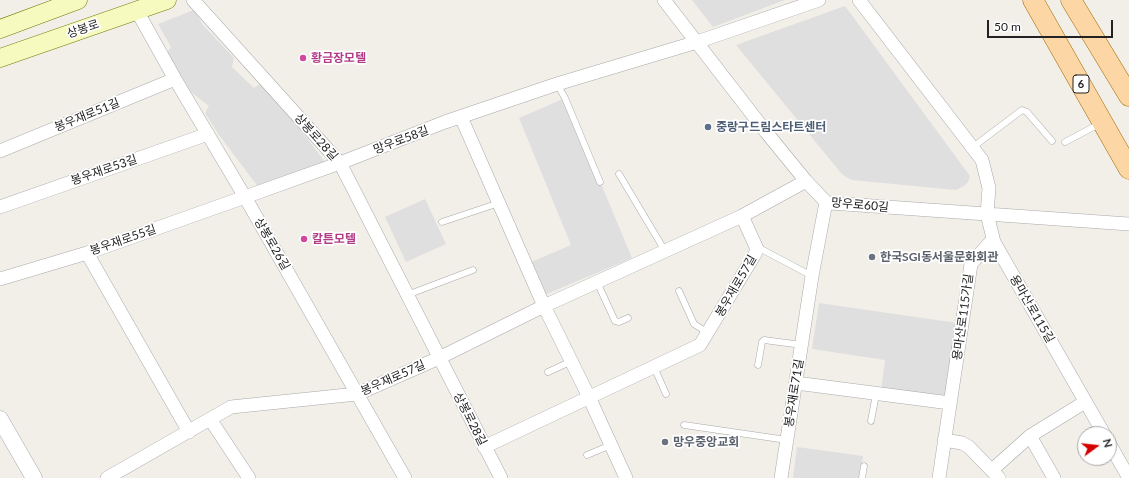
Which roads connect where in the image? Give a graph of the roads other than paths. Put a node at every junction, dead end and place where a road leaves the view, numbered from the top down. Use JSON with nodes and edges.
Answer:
{"nodes":[{"id":1,"x":78,"y":0,"type":"edge"},
{"id":2,"x":167,"y":0,"type":"edge"},
{"id":3,"x":193,"y":0,"type":"edge"},
{"id":4,"x":664,"y":0,"type":"edge"},
{"id":5,"x":819,"y":0,"type":"edge"},
{"id":6,"x":859,"y":0,"type":"edge"},
{"id":7,"x":1033,"y":0,"type":"edge"},
{"id":8,"x":1071,"y":0,"type":"edge"},
{"id":9,"x":137,"y":11,"type":"junction"},
{"id":10,"x":0,"y":29,"type":"edge"},
{"id":11,"x":698,"y":42,"type":"junction"},
{"id":12,"x":0,"y":58,"type":"edge"},
{"id":13,"x":175,"y":79,"type":"junction"},
{"id":14,"x":557,"y":84,"type":"junction"},
{"id":15,"x":1129,"y":96,"type":"edge"},
{"id":16,"x":461,"y":117,"type":"junction"},
{"id":17,"x":1103,"y":122,"type":"junction"},
{"id":18,"x":208,"y":134,"type":"junction"},
{"id":19,"x":1052,"y":141,"type":"dead end"},
{"id":20,"x":1065,"y":142,"type":"dead end"},
{"id":21,"x":973,"y":147,"type":"junction"},
{"id":22,"x":0,"y":151,"type":"edge"},
{"id":23,"x":340,"y":164,"type":"junction"},
{"id":24,"x":1129,"y":169,"type":"edge"},
{"id":25,"x":619,"y":174,"type":"dead end"},
{"id":26,"x":806,"y":181,"type":"junction"},
{"id":27,"x":600,"y":182,"type":"dead end"},
{"id":28,"x":245,"y":197,"type":"junction"},
{"id":29,"x":826,"y":202,"type":"junction"},
{"id":30,"x":499,"y":203,"type":"junction"},
{"id":31,"x":0,"y":207,"type":"edge"},
{"id":32,"x":987,"y":214,"type":"junction"},
{"id":33,"x":742,"y":216,"type":"junction"},
{"id":34,"x":442,"y":222,"type":"dead end"},
{"id":35,"x":1129,"y":224,"type":"edge"},
{"id":36,"x":993,"y":239,"type":"junction"},
{"id":37,"x":756,"y":249,"type":"junction"},
{"id":38,"x":665,"y":252,"type":"junction"},
{"id":39,"x":87,"y":253,"type":"junction"},
{"id":40,"x":473,"y":270,"type":"dead end"},
{"id":41,"x":812,"y":276,"type":"junction"},
{"id":42,"x":0,"y":279,"type":"edge"},
{"id":43,"x":598,"y":282,"type":"junction"},
{"id":44,"x":679,"y":291,"type":"dead end"},
{"id":45,"x":407,"y":295,"type":"junction"},
{"id":46,"x":544,"y":306,"type":"junction"},
{"id":47,"x":628,"y":318,"type":"dead end"},
{"id":48,"x":708,"y":333,"type":"junction"},
{"id":49,"x":802,"y":345,"type":"junction"},
{"id":50,"x":439,"y":358,"type":"junction"},
{"id":51,"x":572,"y":361,"type":"junction"},
{"id":52,"x":758,"y":365,"type":"dead end"},
{"id":53,"x":654,"y":367,"type":"junction"},
{"id":54,"x":548,"y":372,"type":"dead end"},
{"id":55,"x":796,"y":383,"type":"junction"},
{"id":56,"x":357,"y":394,"type":"junction"},
{"id":57,"x":666,"y":394,"type":"dead end"},
{"id":58,"x":876,"y":394,"type":"junction"},
{"id":59,"x":589,"y":397,"type":"junction"},
{"id":60,"x":1085,"y":402,"type":"junction"},
{"id":61,"x":950,"y":403,"type":"junction"},
{"id":62,"x":0,"y":419,"type":"edge"},
{"id":63,"x":210,"y":419,"type":"junction"},
{"id":64,"x":871,"y":421,"type":"dead end"},
{"id":65,"x":684,"y":425,"type":"dead end"},
{"id":66,"x":1099,"y":426,"type":"edge"},
{"id":67,"x":188,"y":432,"type":"junction"},
{"id":68,"x":1030,"y":436,"type":"junction"},
{"id":69,"x":786,"y":440,"type":"junction"},
{"id":70,"x":944,"y":440,"type":"junction"},
{"id":71,"x":611,"y":444,"type":"junction"},
{"id":72,"x":484,"y":446,"type":"junction"},
{"id":73,"x":587,"y":455,"type":"dead end"},
{"id":74,"x":1117,"y":457,"type":"edge"},
{"id":75,"x":864,"y":466,"type":"dead end"},
{"id":76,"x":996,"y":474,"type":"edge"},
{"id":77,"x":34,"y":478,"type":"edge"},
{"id":78,"x":107,"y":478,"type":"edge"},
{"id":79,"x":249,"y":478,"type":"edge"},
{"id":80,"x":405,"y":478,"type":"edge"},
{"id":81,"x":500,"y":478,"type":"edge"},
{"id":82,"x":626,"y":478,"type":"edge"},
{"id":83,"x":781,"y":478,"type":"edge"},
{"id":84,"x":862,"y":478,"type":"edge"},
{"id":85,"x":938,"y":478,"type":"edge"},
{"id":86,"x":1054,"y":478,"type":"edge"},
{"id":87,"x":1129,"y":478,"type":"edge"}],
"edges":[{"from":1,"to":10,"type":"main road"},
{"from":2,"to":9,"type":"main road","name":"상봉로"},
{"from":3,"to":23,"type":"street","name":"상봉로28길"},
{"from":4,"to":11,"type":"street","name":"망우로60길"},
{"from":5,"to":11,"type":"street","name":"망우로58길"},
{"from":6,"to":21,"type":"street","name":"용마산로115길"},
{"from":7,"to":17,"type":"main road","number":"6"},
{"from":8,"to":15,"type":"main road"},
{"from":9,"to":12,"type":"main road","name":"상봉로"},
{"from":9,"to":13,"type":"street","name":"상봉로26길"},
{"from":11,"to":14,"type":"street","name":"망우로58길"},
{"from":11,"to":26,"type":"street","name":"망우로60길"},
{"from":13,"to":18,"type":"street","name":"상봉로26길"},
{"from":13,"to":22,"type":"street","name":"봉우재로51길"},
{"from":14,"to":16,"type":"street","name":"망우로58길"},
{"from":14,"to":27,"type":"lane"},
{"from":16,"to":23,"type":"street","name":"망우로58길"},
{"from":16,"to":30,"type":"street"},
{"from":17,"to":20,"type":"lane"},
{"from":17,"to":24,"type":"main road","number":"6"},
{"from":18,"to":28,"type":"street","name":"상봉로26길"},
{"from":18,"to":31,"type":"street","name":"봉우재로53길"},
{"from":19,"to":21,"type":"lane"},
{"from":21,"to":32,"type":"street","name":"용마산로115길"},
{"from":23,"to":28,"type":"street","name":"망우로58길"},
{"from":23,"to":45,"type":"street","name":"상봉로28길"},
{"from":25,"to":38,"type":"lane"},
{"from":26,"to":29,"type":"street","name":"망우로60길"},
{"from":26,"to":33,"type":"street","name":"봉우재로57길"},
{"from":28,"to":39,"type":"street","name":"봉우재로55길"},
{"from":28,"to":56,"type":"street","name":"상봉로26길"},
{"from":29,"to":32,"type":"street","name":"망우로60길"},
{"from":29,"to":41,"type":"street","name":"봉우재로71길"},
{"from":30,"to":34,"type":"lane"},
{"from":30,"to":46,"type":"street"},
{"from":32,"to":35,"type":"street","name":"망우로60길"},
{"from":32,"to":36,"type":"street","name":"용마산로115길"},
{"from":33,"to":37,"type":"street","name":"봉우재로57길"},
{"from":33,"to":38,"type":"street","name":"봉우재로57길"},
{"from":36,"to":60,"type":"street","name":"용마산로115길"},
{"from":36,"to":61,"type":"street","name":"용마산로115가길"},
{"from":37,"to":41,"type":"lane"},
{"from":37,"to":48,"type":"street","name":"봉우재로57길"},
{"from":38,"to":43,"type":"street","name":"봉우재로57길"},
{"from":39,"to":42,"type":"street","name":"봉우재로55길"},
{"from":39,"to":67,"type":"street"},
{"from":40,"to":45,"type":"lane"},
{"from":41,"to":49,"type":"street","name":"봉우재로71길"},
{"from":43,"to":46,"type":"street","name":"봉우재로57길"},
{"from":43,"to":47,"type":"lane"},
{"from":44,"to":48,"type":"lane"},
{"from":45,"to":50,"type":"street","name":"상봉로28길"},
{"from":46,"to":50,"type":"street","name":"봉우재로57길"},
{"from":46,"to":51,"type":"street"},
{"from":48,"to":53,"type":"street","name":"봉우재로57길"},
{"from":49,"to":52,"type":"lane","name":"봉우재로71길"},
{"from":49,"to":55,"type":"street","name":"봉우재로71길"},
{"from":50,"to":56,"type":"street","name":"봉우재로57길"},
{"from":50,"to":72,"type":"street","name":"상봉로28길"},
{"from":51,"to":54,"type":"lane"},
{"from":51,"to":59,"type":"street"},
{"from":53,"to":57,"type":"lane"},
{"from":53,"to":59,"type":"street","name":"봉우재로57길"},
{"from":55,"to":58,"type":"street"},
{"from":55,"to":69,"type":"street","name":"봉우재로71길"},
{"from":56,"to":63,"type":"street","name":"봉우재로57길"},
{"from":56,"to":80,"type":"street","name":"상봉로26길"},
{"from":58,"to":61,"type":"street"},
{"from":58,"to":64,"type":"lane"},
{"from":59,"to":71,"type":"street"},
{"from":59,"to":72,"type":"street","name":"봉우재로57길"},
{"from":60,"to":66,"type":"street","name":"용마산로115길"},
{"from":60,"to":68,"type":"street"},
{"from":61,"to":70,"type":"street","name":"용마산로115가길"},
{"from":62,"to":77,"type":"street"},
{"from":63,"to":67,"type":"street","name":"봉우재로57길"},
{"from":63,"to":79,"type":"street"},
{"from":65,"to":69,"type":"lane","name":"봉우재로71길"},
{"from":67,"to":78,"type":"street","name":"봉우재로57길"},
{"from":68,"to":76,"type":"street"},
{"from":68,"to":86,"type":"street"},
{"from":69,"to":83,"type":"street","name":"봉우재로71길"},
{"from":70,"to":76,"type":"street"},
{"from":70,"to":85,"type":"street","name":"용마산로115가길"},
{"from":71,"to":73,"type":"lane"},
{"from":71,"to":82,"type":"street"},
{"from":72,"to":81,"type":"street","name":"상봉로28길"},
{"from":74,"to":87,"type":"street"},
{"from":75,"to":84,"type":"lane"}]}
